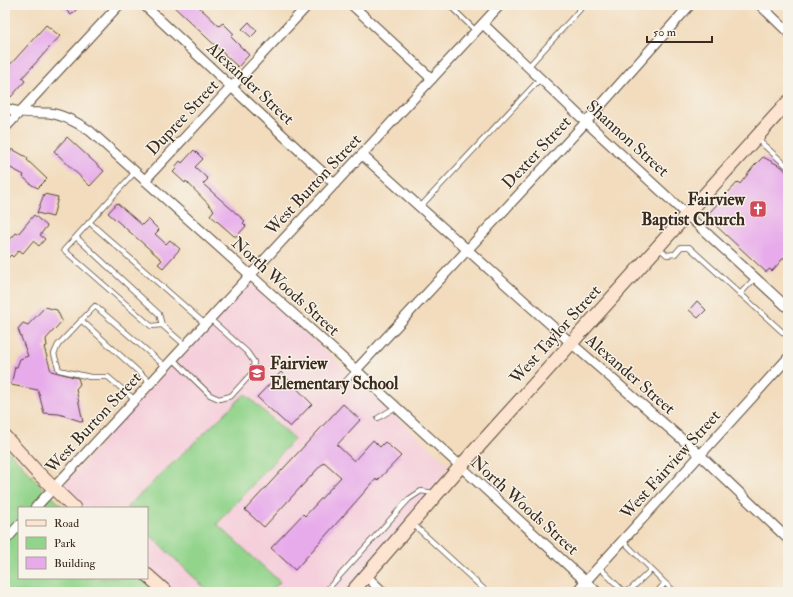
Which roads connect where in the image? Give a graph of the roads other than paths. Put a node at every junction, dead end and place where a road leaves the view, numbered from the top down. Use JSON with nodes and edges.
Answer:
{"nodes":[{"id":1,"x":119,"y":5,"type":"edge"},
{"id":2,"x":144,"y":5,"type":"edge"},
{"id":3,"x":308,"y":5,"type":"edge"},
{"id":4,"x":352,"y":5,"type":"edge"},
{"id":5,"x":449,"y":5,"type":"edge"},
{"id":6,"x":500,"y":5,"type":"edge"},
{"id":7,"x":584,"y":5,"type":"edge"},
{"id":8,"x":690,"y":5,"type":"edge"},
{"id":9,"x":760,"y":5,"type":"edge"},
{"id":10,"x":483,"y":24,"type":"junction"},
{"id":11,"x":476,"y":31,"type":"junction"},
{"id":12,"x":788,"y":32,"type":"edge"},
{"id":13,"x":528,"y":67,"type":"junction"},
{"id":14,"x":432,"y":79,"type":"junction"},
{"id":15,"x":540,"y":79,"type":"junction"},
{"id":16,"x":232,"y":87,"type":"junction"},
{"id":17,"x":788,"y":102,"type":"edge"},
{"id":18,"x":5,"y":108,"type":"edge"},
{"id":19,"x":19,"y":113,"type":"junction"},
{"id":20,"x":586,"y":122,"type":"junction"},
{"id":21,"x":5,"y":128,"type":"edge"},
{"id":22,"x":756,"y":138,"type":"junction"},
{"id":23,"x":362,"y":155,"type":"junction"},
{"id":24,"x":788,"y":167,"type":"edge"},
{"id":25,"x":135,"y":172,"type":"junction"},
{"id":26,"x":145,"y":180,"type":"junction"},
{"id":27,"x":335,"y":184,"type":"junction"},
{"id":28,"x":420,"y":206,"type":"junction"},
{"id":29,"x":687,"y":214,"type":"junction"},
{"id":30,"x":89,"y":222,"type":"junction"},
{"id":31,"x":76,"y":237,"type":"junction"},
{"id":32,"x":657,"y":247,"type":"junction"},
{"id":33,"x":467,"y":249,"type":"junction"},
{"id":34,"x":251,"y":275,"type":"junction"},
{"id":35,"x":756,"y":278,"type":"junction"},
{"id":36,"x":740,"y":294,"type":"junction"},
{"id":37,"x":788,"y":308,"type":"edge"},
{"id":38,"x":81,"y":320,"type":"junction"},
{"id":39,"x":208,"y":321,"type":"junction"},
{"id":40,"x":162,"y":325,"type":"junction"},
{"id":41,"x":788,"y":337,"type":"edge"},
{"id":42,"x":571,"y":343,"type":"junction"},
{"id":43,"x":186,"y":346,"type":"junction"},
{"id":44,"x":788,"y":358,"type":"edge"},
{"id":45,"x":173,"y":360,"type":"junction"},
{"id":46,"x":166,"y":367,"type":"junction"},
{"id":47,"x":356,"y":370,"type":"junction"},
{"id":48,"x":151,"y":383,"type":"junction"},
{"id":49,"x":342,"y":385,"type":"dead end"},
{"id":50,"x":135,"y":400,"type":"junction"},
{"id":51,"x":396,"y":407,"type":"junction"},
{"id":52,"x":378,"y":418,"type":"dead end"},
{"id":53,"x":5,"y":437,"type":"edge"},
{"id":54,"x":699,"y":454,"type":"junction"},
{"id":55,"x":460,"y":467,"type":"junction"},
{"id":56,"x":53,"y":488,"type":"junction"},
{"id":57,"x":438,"y":493,"type":"junction"},
{"id":58,"x":36,"y":507,"type":"edge"},
{"id":59,"x":73,"y":507,"type":"edge"},
{"id":60,"x":412,"y":523,"type":"junction"},
{"id":61,"x":18,"y":526,"type":"edge"},
{"id":62,"x":788,"y":539,"type":"edge"},
{"id":63,"x":622,"y":540,"type":"junction"},
{"id":64,"x":5,"y":541,"type":"edge"},
{"id":65,"x":599,"y":566,"type":"junction"},
{"id":66,"x":651,"y":570,"type":"junction"},
{"id":67,"x":148,"y":576,"type":"edge"},
{"id":68,"x":366,"y":576,"type":"junction"},
{"id":69,"x":586,"y":582,"type":"junction"},
{"id":70,"x":665,"y":583,"type":"junction"},
{"id":71,"x":166,"y":592,"type":"edge"},
{"id":72,"x":325,"y":592,"type":"edge"},
{"id":73,"x":352,"y":592,"type":"edge"},
{"id":74,"x":383,"y":592,"type":"edge"},
{"id":75,"x":487,"y":592,"type":"edge"},
{"id":76,"x":576,"y":592,"type":"edge"},
{"id":77,"x":597,"y":592,"type":"edge"},
{"id":78,"x":624,"y":592,"type":"edge"},
{"id":79,"x":657,"y":592,"type":"edge"},
{"id":80,"x":675,"y":592,"type":"edge"}],
"edges":[{"from":1,"to":19,"type":"street"},
{"from":2,"to":16,"type":"street","name":"Alexander Street"},
{"from":3,"to":16,"type":"street","name":"Dupree Street"},
{"from":4,"to":14,"type":"street"},
{"from":5,"to":11,"type":"lane"},
{"from":6,"to":10,"type":"street","name":"West Burton Street"},
{"from":7,"to":13,"type":"lane"},
{"from":8,"to":20,"type":"street","name":"Dexter Street"},
{"from":9,"to":12,"type":"street"},
{"from":10,"to":11,"type":"street","name":"West Burton Street"},
{"from":10,"to":13,"type":"street","name":"Shannon Street"},
{"from":11,"to":14,"type":"street","name":"West Burton Street"},
{"from":13,"to":15,"type":"street","name":"Shannon Street"},
{"from":14,"to":23,"type":"street","name":"West Burton Street"},
{"from":15,"to":20,"type":"street","name":"Shannon Street"},
{"from":15,"to":28,"type":"lane"},
{"from":16,"to":26,"type":"street","name":"Dupree Street"},
{"from":16,"to":27,"type":"street","name":"Alexander Street"},
{"from":17,"to":22,"type":"main road","name":"West Taylor Street"},
{"from":18,"to":19,"type":"street","name":"North Woods Street"},
{"from":19,"to":21,"type":"street"},
{"from":19,"to":25,"type":"street","name":"North Woods Street"},
{"from":20,"to":29,"type":"street","name":"Shannon Street"},
{"from":20,"to":33,"type":"street","name":"Dexter Street"},
{"from":22,"to":24,"type":"lane"},
{"from":22,"to":29,"type":"main road","name":"West Taylor Street"},
{"from":23,"to":27,"type":"street","name":"West Burton Street"},
{"from":23,"to":28,"type":"street","name":"Alexander Street"},
{"from":25,"to":26,"type":"street","name":"North Woods Street"},
{"from":25,"to":30,"type":"lane"},
{"from":26,"to":34,"type":"street","name":"North Woods Street"},
{"from":27,"to":34,"type":"street","name":"West Burton Street"},
{"from":28,"to":33,"type":"street","name":"Alexander Street"},
{"from":29,"to":32,"type":"main road","name":"West Taylor Street"},
{"from":29,"to":35,"type":"street","name":"Shannon Street"},
{"from":30,"to":31,"type":"lane"},
{"from":30,"to":39,"type":"lane"},
{"from":31,"to":40,"type":"lane"},
{"from":31,"to":40,"type":"lane"},
{"from":32,"to":36,"type":"lane"},
{"from":32,"to":42,"type":"main road","name":"West Taylor Street"},
{"from":33,"to":42,"type":"street","name":"Alexander Street"},
{"from":33,"to":47,"type":"street","name":"Dexter Street"},
{"from":34,"to":39,"type":"street","name":"West Burton Street"},
{"from":34,"to":47,"type":"street","name":"North Woods Street"},
{"from":35,"to":36,"type":"lane"},
{"from":35,"to":37,"type":"street","name":"Shannon Street"},
{"from":36,"to":41,"type":"lane"},
{"from":38,"to":46,"type":"lane"},
{"from":38,"to":48,"type":"lane"},
{"from":38,"to":50,"type":"lane"},
{"from":39,"to":43,"type":"street","name":"West Burton Street"},
{"from":39,"to":45,"type":"lane"},
{"from":40,"to":43,"type":"lane"},
{"from":42,"to":54,"type":"street","name":"Alexander Street"},
{"from":42,"to":55,"type":"main road","name":"West Taylor Street"},
{"from":43,"to":45,"type":"street","name":"West Burton Street"},
{"from":44,"to":54,"type":"street","name":"West Fairview Street"},
{"from":45,"to":46,"type":"street","name":"West Burton Street"},
{"from":46,"to":48,"type":"street","name":"West Burton Street"},
{"from":47,"to":49,"type":"lane"},
{"from":47,"to":51,"type":"street","name":"North Woods Street"},
{"from":48,"to":50,"type":"street","name":"West Burton Street"},
{"from":50,"to":56,"type":"street","name":"West Burton Street"},
{"from":51,"to":52,"type":"lane"},
{"from":51,"to":55,"type":"street","name":"North Woods Street"},
{"from":53,"to":56,"type":"main road"},
{"from":54,"to":62,"type":"street","name":"Alexander Street"},
{"from":54,"to":63,"type":"street","name":"West Fairview Street"},
{"from":55,"to":57,"type":"main road","name":"West Taylor Street"},
{"from":55,"to":69,"type":"street","name":"North Woods Street"},
{"from":56,"to":58,"type":"street","name":"West Burton Street"},
{"from":56,"to":59,"type":"main road"},
{"from":57,"to":60,"type":"main road","name":"West Taylor Street"},
{"from":57,"to":72,"type":"lane"},
{"from":60,"to":68,"type":"main road","name":"West Taylor Street"},
{"from":60,"to":75,"type":"lane"},
{"from":61,"to":64,"type":"street"},
{"from":63,"to":65,"type":"street","name":"West Fairview Street"},
{"from":63,"to":66,"type":"lane"},
{"from":65,"to":69,"type":"street","name":"West Fairview Street"},
{"from":65,"to":78,"type":"lane"},
{"from":66,"to":70,"type":"lane"},
{"from":66,"to":78,"type":"lane"},
{"from":67,"to":71,"type":"main road"},
{"from":68,"to":73,"type":"main road","name":"West Taylor Street"},
{"from":68,"to":74,"type":"street"},
{"from":69,"to":76,"type":"street","name":"West Fairview Street"},
{"from":69,"to":77,"type":"street","name":"North Woods Street"},
{"from":70,"to":79,"type":"lane"},
{"from":70,"to":80,"type":"lane"}]}
